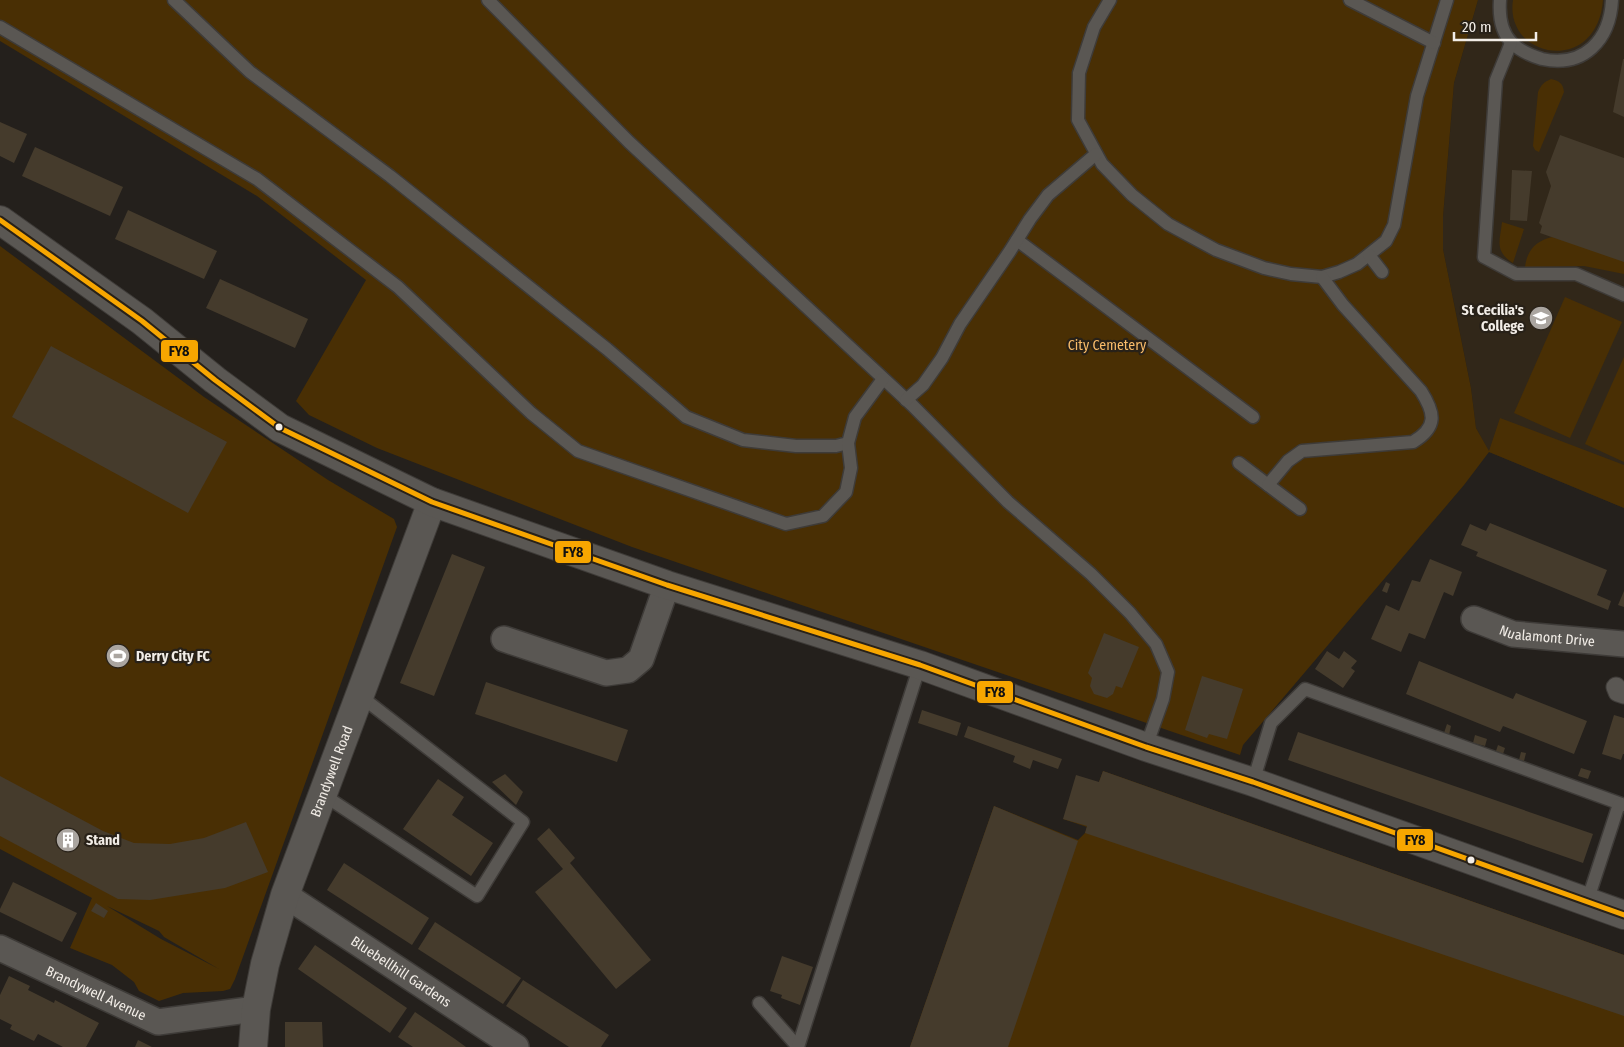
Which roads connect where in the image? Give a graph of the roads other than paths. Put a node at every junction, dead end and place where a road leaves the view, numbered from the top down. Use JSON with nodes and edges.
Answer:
{"nodes":[{"id":1,"x":174,"y":0,"type":"edge"},
{"id":2,"x":488,"y":0,"type":"edge"},
{"id":3,"x":1110,"y":0,"type":"edge"},
{"id":4,"x":1350,"y":0,"type":"edge"},
{"id":5,"x":1447,"y":0,"type":"edge"},
{"id":6,"x":1500,"y":0,"type":"edge"},
{"id":7,"x":1612,"y":0,"type":"edge"},
{"id":8,"x":0,"y":27,"type":"edge"},
{"id":9,"x":1434,"y":43,"type":"junction"},
{"id":10,"x":1511,"y":43,"type":"junction"},
{"id":11,"x":1096,"y":154,"type":"junction"},
{"id":12,"x":0,"y":220,"type":"edge"},
{"id":13,"x":1017,"y":240,"type":"junction"},
{"id":14,"x":1369,"y":255,"type":"junction"},
{"id":15,"x":1382,"y":272,"type":"dead end"},
{"id":16,"x":1322,"y":277,"type":"junction"},
{"id":17,"x":1624,"y":295,"type":"edge"},
{"id":18,"x":883,"y":379,"type":"junction"},
{"id":19,"x":906,"y":400,"type":"junction"},
{"id":20,"x":1253,"y":417,"type":"dead end"},
{"id":21,"x":848,"y":443,"type":"junction"},
{"id":22,"x":1238,"y":463,"type":"dead end"},
{"id":23,"x":1268,"y":485,"type":"junction"},
{"id":24,"x":432,"y":502,"type":"junction"},
{"id":25,"x":1300,"y":509,"type":"dead end"},
{"id":26,"x":667,"y":585,"type":"junction"},
{"id":27,"x":1474,"y":619,"type":"dead end"},
{"id":28,"x":504,"y":639,"type":"dead end"},
{"id":29,"x":1624,"y":644,"type":"edge"},
{"id":30,"x":920,"y":665,"type":"junction"},
{"id":31,"x":359,"y":695,"type":"junction"},
{"id":32,"x":1146,"y":747,"type":"junction"},
{"id":33,"x":1253,"y":782,"type":"junction"},
{"id":34,"x":322,"y":794,"type":"junction"},
{"id":35,"x":1622,"y":804,"type":"edge"},
{"id":36,"x":285,"y":895,"type":"junction"},
{"id":37,"x":1587,"y":902,"type":"junction"},
{"id":38,"x":1624,"y":915,"type":"edge"},
{"id":39,"x":0,"y":948,"type":"edge"},
{"id":40,"x":759,"y":1003,"type":"dead end"},
{"id":41,"x":256,"y":1009,"type":"junction"},
{"id":42,"x":253,"y":1047,"type":"edge"},
{"id":43,"x":516,"y":1047,"type":"edge"},
{"id":44,"x":798,"y":1047,"type":"edge"}],
"edges":[{"from":1,"to":21,"type":"lane"},
{"from":2,"to":18,"type":"lane"},
{"from":3,"to":11,"type":"lane"},
{"from":4,"to":9,"type":"lane"},
{"from":5,"to":9,"type":"lane"},
{"from":6,"to":10,"type":"lane"},
{"from":7,"to":10,"type":"lane"},
{"from":8,"to":21,"type":"lane"},
{"from":9,"to":14,"type":"lane"},
{"from":10,"to":17,"type":"lane"},
{"from":11,"to":13,"type":"lane"},
{"from":11,"to":16,"type":"lane"},
{"from":12,"to":24,"type":"main road"},
{"from":13,"to":19,"type":"lane"},
{"from":13,"to":20,"type":"lane"},
{"from":14,"to":15,"type":"lane"},
{"from":14,"to":16,"type":"lane"},
{"from":16,"to":23,"type":"lane"},
{"from":18,"to":19,"type":"lane"},
{"from":18,"to":21,"type":"lane"},
{"from":19,"to":32,"type":"lane"},
{"from":22,"to":23,"type":"lane"},
{"from":23,"to":25,"type":"lane"},
{"from":24,"to":26,"type":"main road"},
{"from":24,"to":31,"type":"main road","name":"Brandywell Road"},
{"from":26,"to":28,"type":"street"},
{"from":26,"to":30,"type":"main road"},
{"from":27,"to":29,"type":"street","name":"Nualamont Drive"},
{"from":30,"to":32,"type":"main road"},
{"from":30,"to":44,"type":"lane"},
{"from":31,"to":34,"type":"main road","name":"Brandywell Road"},
{"from":31,"to":34,"type":"lane"},
{"from":32,"to":33,"type":"main road"},
{"from":33,"to":35,"type":"lane"},
{"from":33,"to":37,"type":"main road"},
{"from":34,"to":36,"type":"main road","name":"Brandywell Road"},
{"from":35,"to":37,"type":"lane"},
{"from":36,"to":41,"type":"main road","name":"Brandywell Road"},
{"from":36,"to":43,"type":"street","name":"Bluebellhill Gardens"},
{"from":37,"to":38,"type":"main road"},
{"from":39,"to":41,"type":"street","name":"Brandywell Avenue"},
{"from":40,"to":44,"type":"lane"},
{"from":41,"to":42,"type":"main road","name":"Brandywell Road"}]}
